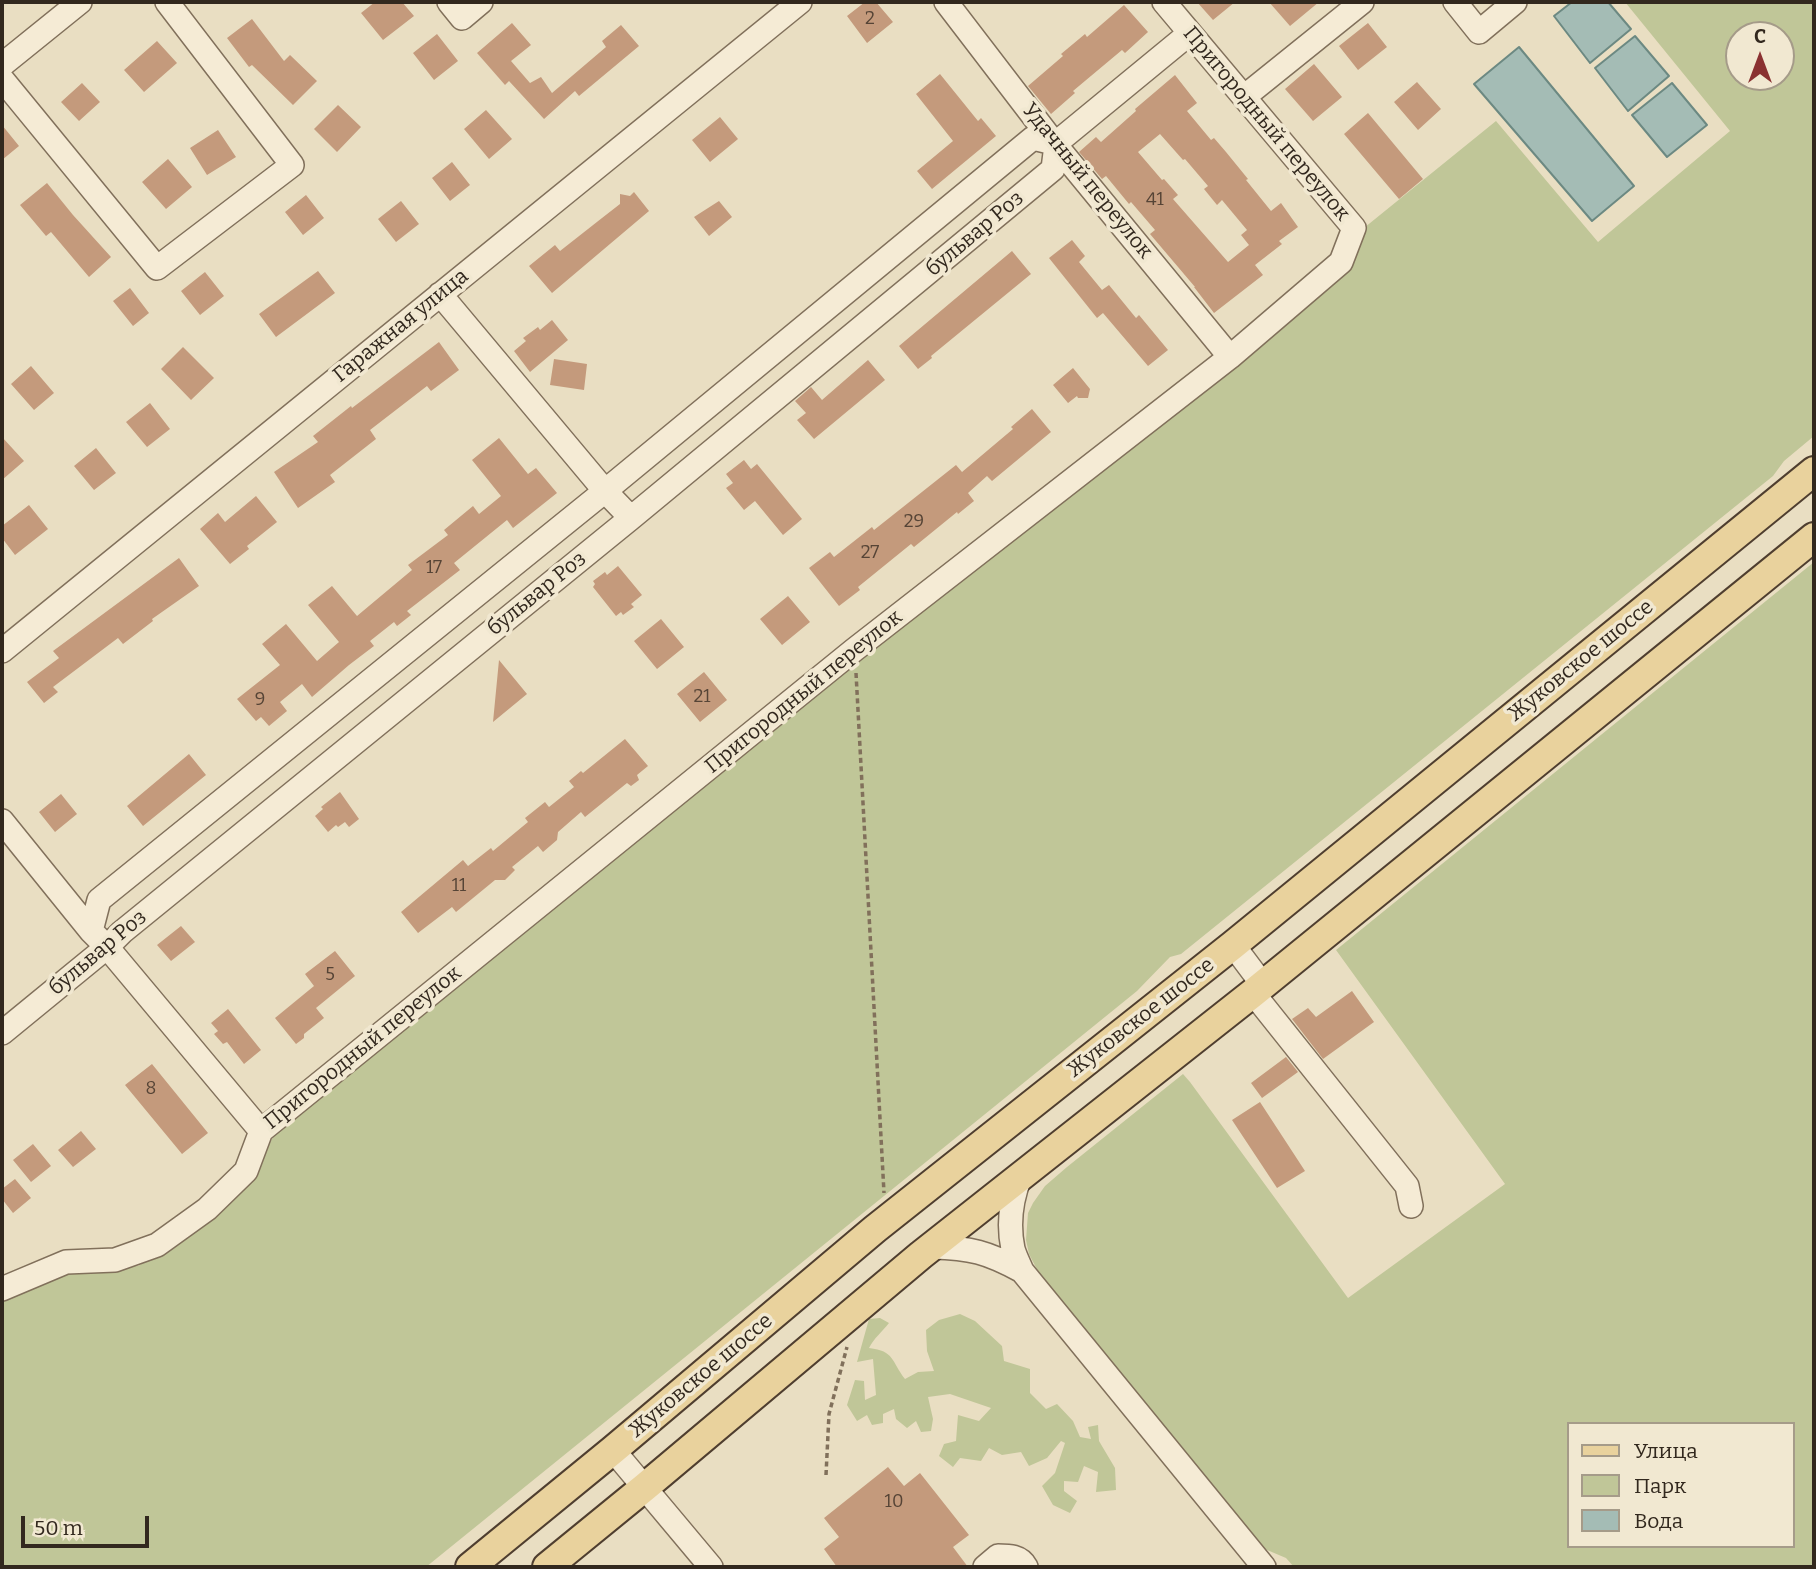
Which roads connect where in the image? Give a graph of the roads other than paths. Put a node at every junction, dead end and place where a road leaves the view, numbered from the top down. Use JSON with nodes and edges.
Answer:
{"nodes":[{"id":1,"x":79,"y":2,"type":"edge"},
{"id":2,"x":167,"y":2,"type":"edge"},
{"id":3,"x":449,"y":2,"type":"edge"},
{"id":4,"x":481,"y":2,"type":"edge"},
{"id":5,"x":800,"y":2,"type":"edge"},
{"id":6,"x":946,"y":2,"type":"edge"},
{"id":7,"x":1164,"y":2,"type":"edge"},
{"id":8,"x":1362,"y":2,"type":"edge"},
{"id":9,"x":1455,"y":2,"type":"edge"},
{"id":10,"x":1515,"y":2,"type":"edge"},
{"id":11,"x":1190,"y":33,"type":"junction"},
{"id":12,"x":2,"y":65,"type":"edge"},
{"id":13,"x":2,"y":79,"type":"edge"},
{"id":14,"x":1244,"y":97,"type":"junction"},
{"id":15,"x":1055,"y":144,"type":"junction"},
{"id":16,"x":440,"y":294,"type":"junction"},
{"id":17,"x":1230,"y":357,"type":"junction"},
{"id":18,"x":1814,"y":471,"type":"edge"},
{"id":19,"x":605,"y":491,"type":"junction"},
{"id":20,"x":631,"y":518,"type":"junction"},
{"id":21,"x":1814,"y":537,"type":"edge"},
{"id":22,"x":2,"y":651,"type":"edge"},
{"id":23,"x":2,"y":821,"type":"edge"},
{"id":24,"x":99,"y":939,"type":"junction"},
{"id":25,"x":1233,"y":945,"type":"junction"},
{"id":26,"x":1258,"y":989,"type":"junction"},
{"id":27,"x":2,"y":1033,"type":"edge"},
{"id":28,"x":261,"y":1131,"type":"junction"},
{"id":29,"x":1020,"y":1177,"type":"junction"},
{"id":30,"x":1410,"y":1206,"type":"dead end"},
{"id":31,"x":932,"y":1247,"type":"junction"},
{"id":32,"x":1022,"y":1270,"type":"junction"},
{"id":33,"x":2,"y":1288,"type":"edge"},
{"id":34,"x":614,"y":1450,"type":"junction"},
{"id":35,"x":645,"y":1487,"type":"junction"},
{"id":36,"x":470,"y":1567,"type":"edge"},
{"id":37,"x":549,"y":1567,"type":"edge"},
{"id":38,"x":710,"y":1567,"type":"edge"},
{"id":39,"x":985,"y":1567,"type":"edge"},
{"id":40,"x":1026,"y":1567,"type":"edge"},
{"id":41,"x":1264,"y":1567,"type":"edge"}],
"edges":[{"from":1,"to":12,"type":"street"},
{"from":2,"to":13,"type":"street"},
{"from":3,"to":4,"type":"street"},
{"from":5,"to":16,"type":"street","name":"Гаражная улица"},
{"from":6,"to":15,"type":"street","name":"Удачный переулок"},
{"from":7,"to":11,"type":"street","name":"Пригородный переулок"},
{"from":8,"to":14,"type":"street"},
{"from":9,"to":10,"type":"street"},
{"from":11,"to":14,"type":"street","name":"Пригородный переулок"},
{"from":11,"to":15,"type":"street"},
{"from":14,"to":17,"type":"street","name":"Пригородный переулок"},
{"from":15,"to":17,"type":"street","name":"Удачный переулок"},
{"from":15,"to":19,"type":"street"},
{"from":15,"to":20,"type":"street","name":"бульвар Роз"},
{"from":16,"to":19,"type":"street"},
{"from":16,"to":22,"type":"street","name":"Гаражная улица"},
{"from":17,"to":28,"type":"street","name":"Пригородный переулок"},
{"from":18,"to":25,"type":"main road","name":"Жуковское шоссе"},
{"from":19,"to":20,"type":"street"},
{"from":19,"to":24,"type":"street"},
{"from":20,"to":24,"type":"street","name":"бульвар Роз"},
{"from":21,"to":26,"type":"main road"},
{"from":23,"to":24,"type":"street"},
{"from":24,"to":27,"type":"street","name":"бульвар Роз"},
{"from":24,"to":28,"type":"street"},
{"from":25,"to":26,"type":"street"},
{"from":25,"to":34,"type":"main road","name":"Жуковское шоссе"},
{"from":26,"to":29,"type":"main road"},
{"from":26,"to":30,"type":"street"},
{"from":28,"to":33,"type":"street","name":"Пригородный переулок"},
{"from":29,"to":31,"type":"main road"},
{"from":29,"to":32,"type":"street"},
{"from":31,"to":32,"type":"street"},
{"from":31,"to":35,"type":"main road"},
{"from":32,"to":41,"type":"street"},
{"from":34,"to":35,"type":"street"},
{"from":34,"to":36,"type":"main road","name":"Жуковское шоссе"},
{"from":35,"to":37,"type":"main road"},
{"from":35,"to":38,"type":"street"},
{"from":39,"to":40,"type":"street"}]}
